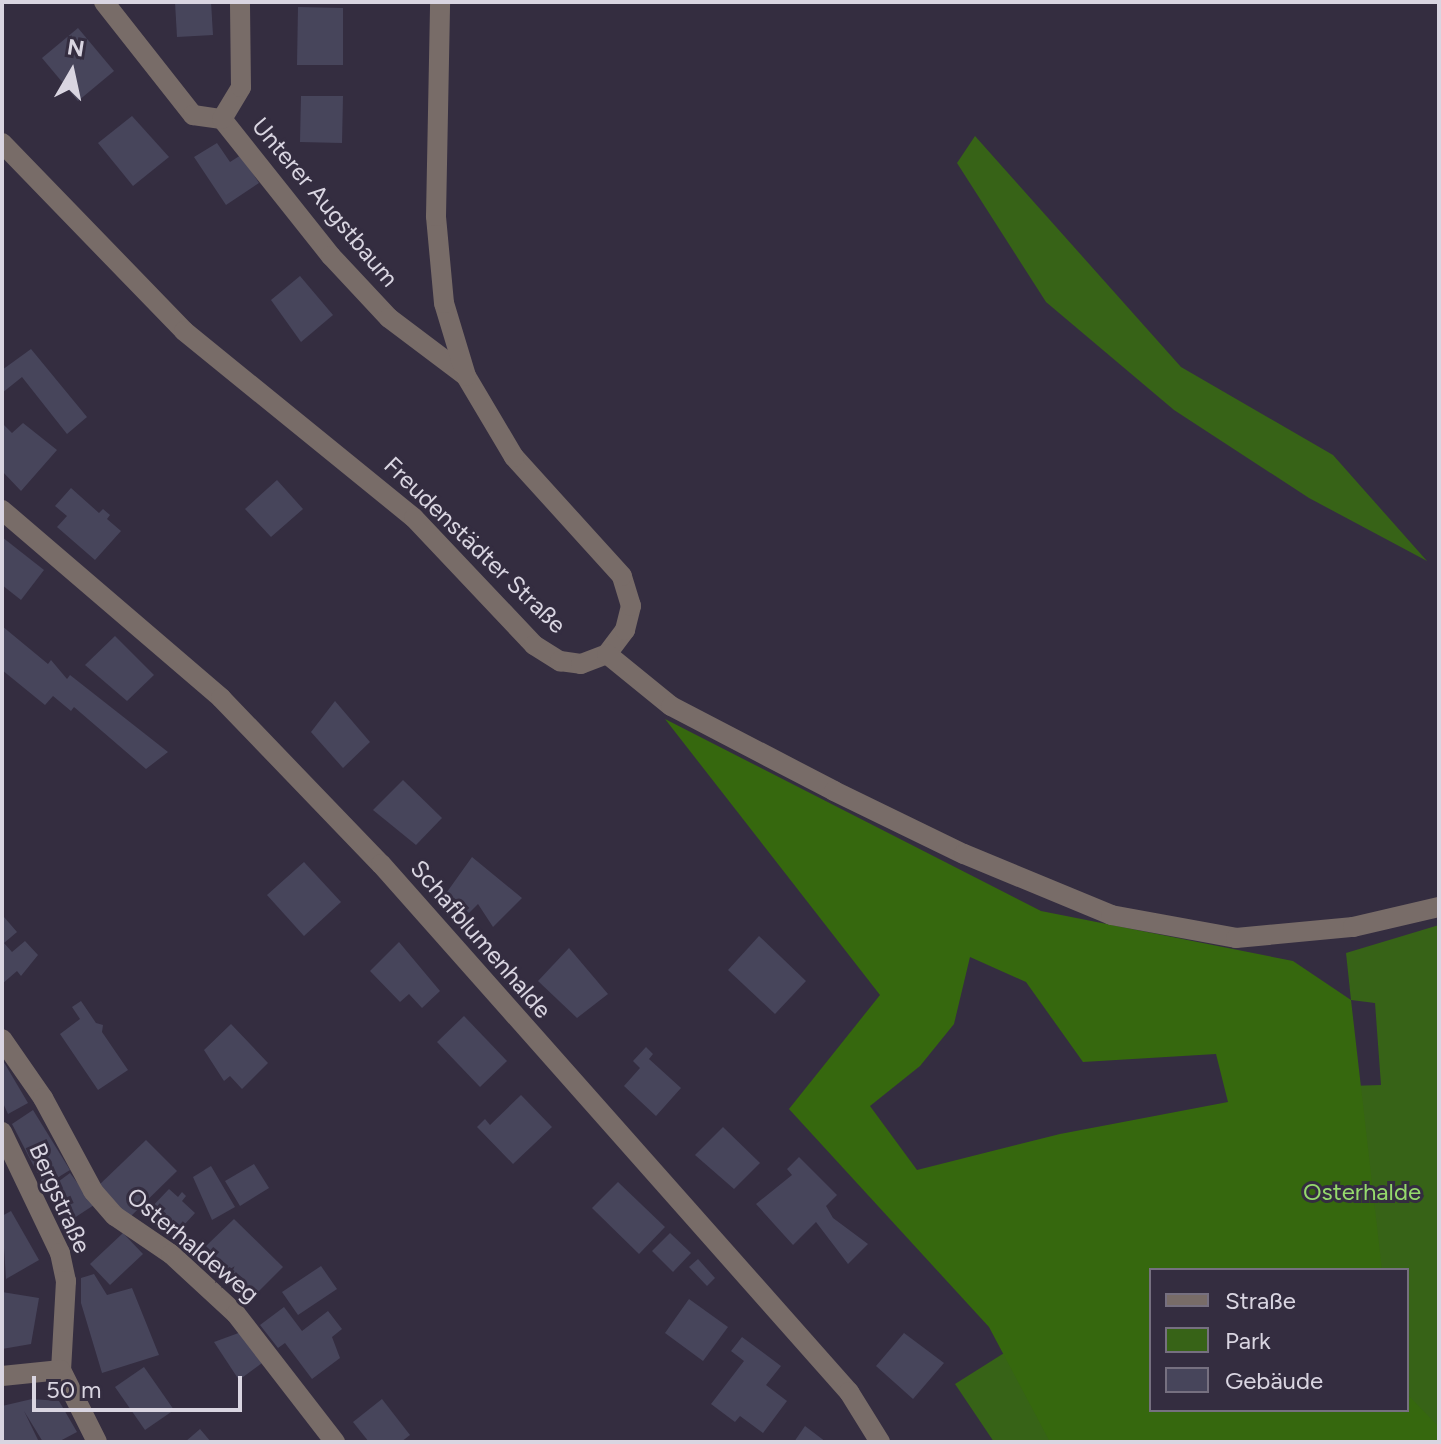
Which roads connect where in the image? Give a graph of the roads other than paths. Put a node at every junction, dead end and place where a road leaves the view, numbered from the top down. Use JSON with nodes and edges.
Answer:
{"nodes":[{"id":1,"x":104,"y":2,"type":"edge"},
{"id":2,"x":240,"y":2,"type":"edge"},
{"id":3,"x":440,"y":2,"type":"edge"},
{"id":4,"x":222,"y":119,"type":"junction"},
{"id":5,"x":2,"y":143,"type":"edge"},
{"id":6,"x":466,"y":376,"type":"junction"},
{"id":7,"x":2,"y":510,"type":"edge"},
{"id":8,"x":607,"y":654,"type":"junction"},
{"id":9,"x":1439,"y":907,"type":"edge"},
{"id":10,"x":2,"y":1039,"type":"edge"},
{"id":11,"x":2,"y":1132,"type":"edge"},
{"id":12,"x":61,"y":1370,"type":"junction"},
{"id":13,"x":2,"y":1376,"type":"edge"},
{"id":14,"x":97,"y":1442,"type":"edge"},
{"id":15,"x":335,"y":1442,"type":"edge"},
{"id":16,"x":880,"y":1442,"type":"edge"}],
"edges":[{"from":1,"to":4,"type":"street","name":"Unterer Augstbaum"},
{"from":2,"to":4,"type":"street","name":"Unterer Augstbaum"},
{"from":3,"to":6,"type":"street"},
{"from":4,"to":6,"type":"street","name":"Unterer Augstbaum"},
{"from":5,"to":8,"type":"street","name":"Freudenstädter Straße"},
{"from":6,"to":8,"type":"street"},
{"from":7,"to":16,"type":"street","name":"Schafblumenhalde"},
{"from":8,"to":9,"type":"street"},
{"from":10,"to":15,"type":"street","name":"Osterhaldeweg"},
{"from":11,"to":12,"type":"street","name":"Bergstraße"},
{"from":12,"to":13,"type":"street"},
{"from":12,"to":14,"type":"street"}]}
